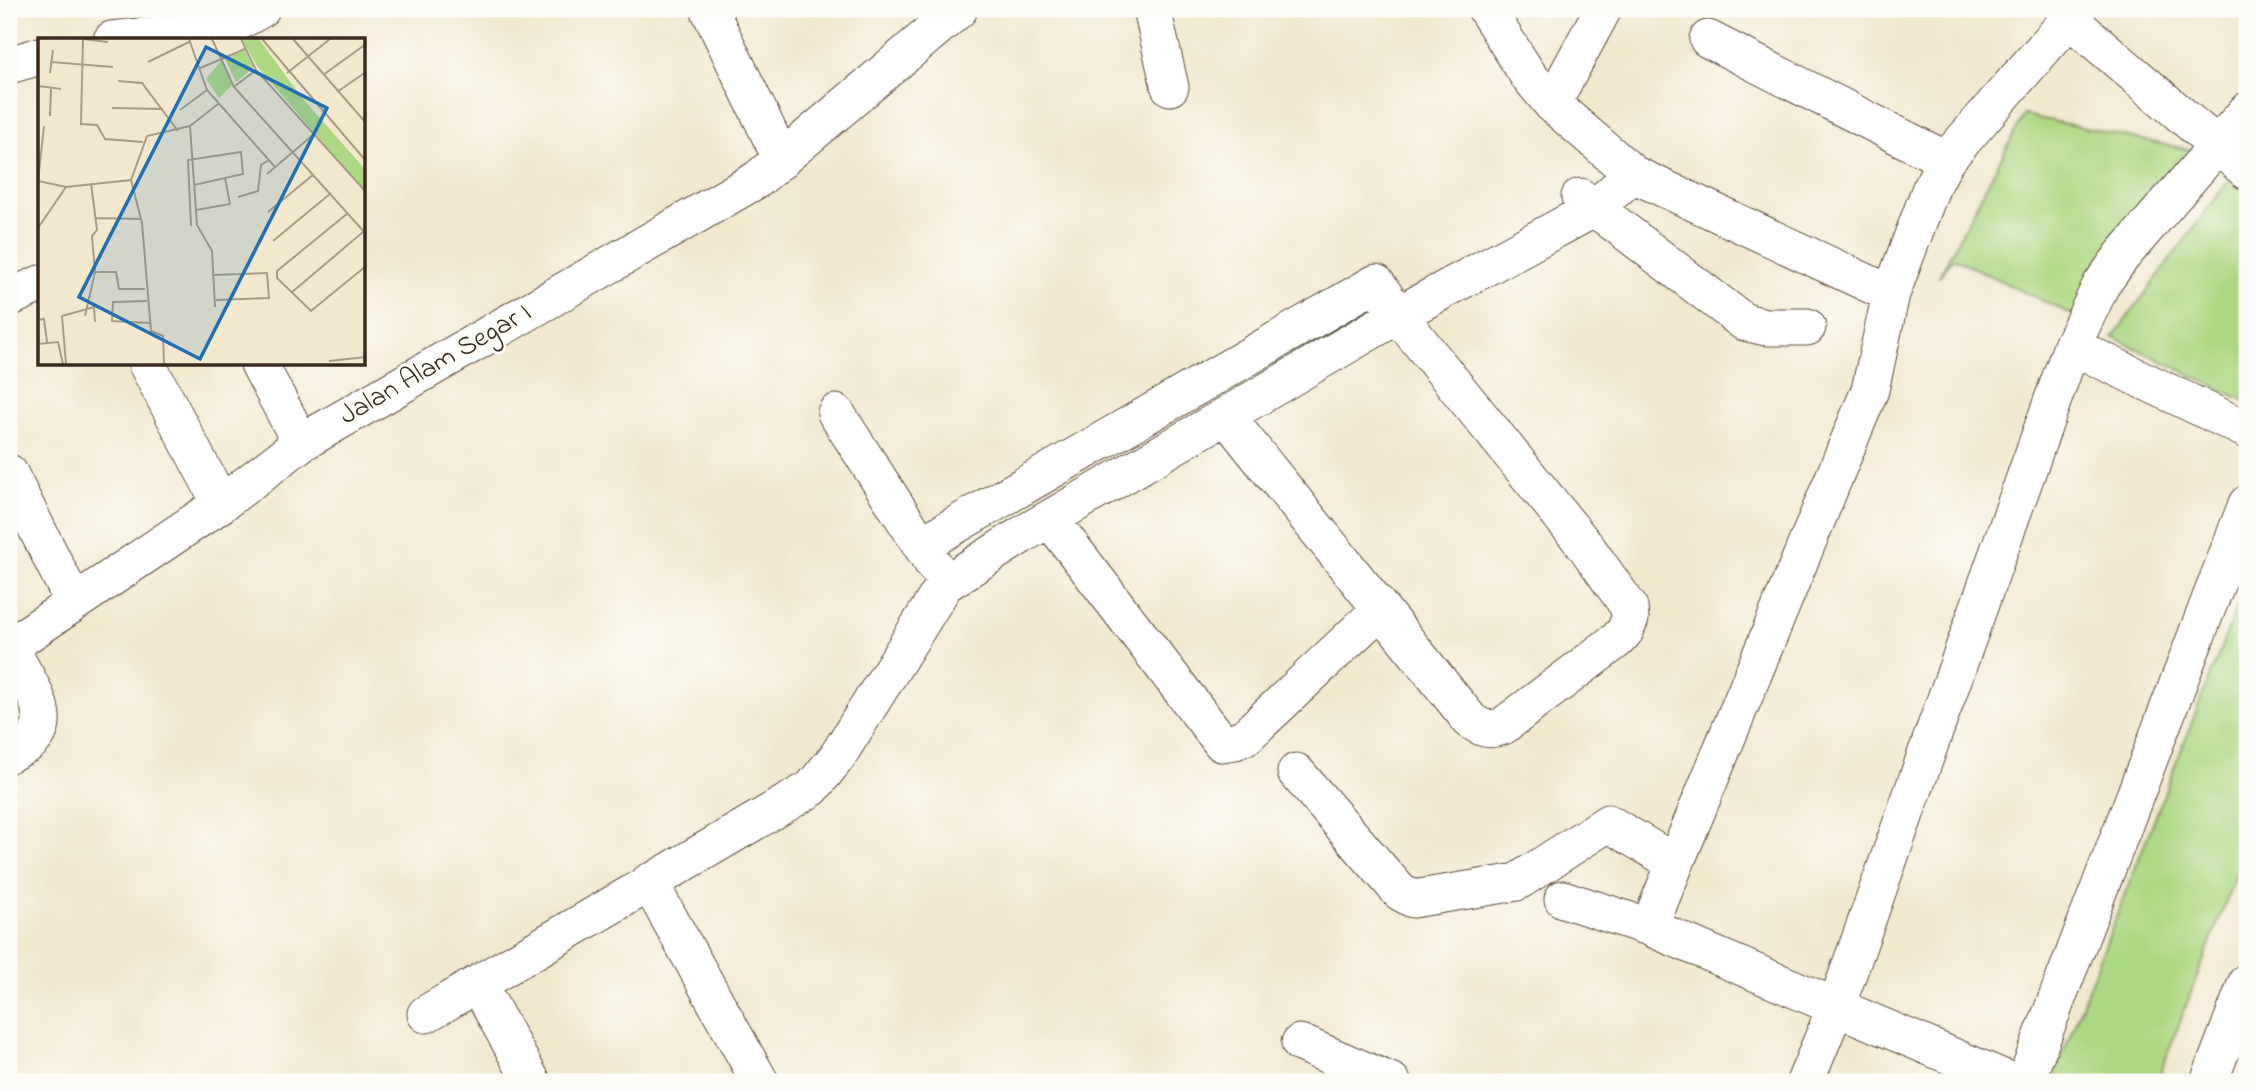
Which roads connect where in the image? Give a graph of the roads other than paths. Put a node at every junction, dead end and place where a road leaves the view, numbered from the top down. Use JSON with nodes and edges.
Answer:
{"nodes":[{"id":1,"x":709,"y":9,"type":"edge"},
{"id":2,"x":959,"y":9,"type":"edge"},
{"id":3,"x":1152,"y":9,"type":"edge"},
{"id":4,"x":1486,"y":9,"type":"edge"},
{"id":5,"x":1603,"y":9,"type":"edge"},
{"id":6,"x":2073,"y":13,"type":"edge"},
{"id":7,"x":246,"y":24,"type":"edge"},
{"id":8,"x":131,"y":38,"type":"edge"},
{"id":9,"x":1709,"y":39,"type":"dead end"},
{"id":10,"x":38,"y":57,"type":"edge"},
{"id":11,"x":9,"y":65,"type":"edge"},
{"id":12,"x":1170,"y":87,"type":"dead end"},
{"id":13,"x":1552,"y":104,"type":"junction"},
{"id":14,"x":2247,"y":111,"type":"edge"},
{"id":15,"x":2218,"y":145,"type":"junction"},
{"id":16,"x":1605,"y":150,"type":"junction"},
{"id":17,"x":782,"y":160,"type":"junction"},
{"id":18,"x":1946,"y":160,"type":"junction"},
{"id":19,"x":2247,"y":171,"type":"edge"},
{"id":20,"x":1633,"y":174,"type":"junction"},
{"id":21,"x":1583,"y":208,"type":"junction"},
{"id":22,"x":38,"y":285,"type":"edge"},
{"id":23,"x":1891,"y":294,"type":"junction"},
{"id":24,"x":9,"y":298,"type":"edge"},
{"id":25,"x":1398,"y":315,"type":"junction"},
{"id":26,"x":1807,"y":327,"type":"dead end"},
{"id":27,"x":2072,"y":346,"type":"junction"},
{"id":28,"x":148,"y":366,"type":"edge"},
{"id":29,"x":260,"y":366,"type":"edge"},
{"id":30,"x":836,"y":413,"type":"dead end"},
{"id":31,"x":1226,"y":416,"type":"junction"},
{"id":32,"x":2247,"y":430,"type":"edge"},
{"id":33,"x":302,"y":443,"type":"junction"},
{"id":34,"x":9,"y":474,"type":"edge"},
{"id":35,"x":221,"y":504,"type":"junction"},
{"id":36,"x":2247,"y":504,"type":"edge"},
{"id":37,"x":1050,"y":519,"type":"junction"},
{"id":38,"x":921,"y":545,"type":"junction"},
{"id":39,"x":946,"y":584,"type":"junction"},
{"id":40,"x":74,"y":603,"type":"junction"},
{"id":41,"x":1380,"y":610,"type":"junction"},
{"id":42,"x":9,"y":754,"type":"edge"},
{"id":43,"x":1296,"y":772,"type":"dead end"},
{"id":44,"x":1675,"y":863,"type":"junction"},
{"id":45,"x":649,"y":882,"type":"junction"},
{"id":46,"x":1563,"y":899,"type":"dead end"},
{"id":47,"x":1648,"y":927,"type":"junction"},
{"id":48,"x":2247,"y":982,"type":"edge"},
{"id":49,"x":478,"y":984,"type":"junction"},
{"id":50,"x":1836,"y":1007,"type":"junction"},
{"id":51,"x":426,"y":1014,"type":"dead end"},
{"id":52,"x":1300,"y":1043,"type":"dead end"},
{"id":53,"x":532,"y":1082,"type":"edge"},
{"id":54,"x":760,"y":1082,"type":"edge"},
{"id":55,"x":1392,"y":1082,"type":"edge"},
{"id":56,"x":1805,"y":1082,"type":"edge"},
{"id":57,"x":2012,"y":1082,"type":"edge"},
{"id":58,"x":2025,"y":1082,"type":"edge"},
{"id":59,"x":2209,"y":1082,"type":"edge"}],
"edges":[{"from":1,"to":17,"type":"street"},
{"from":2,"to":17,"type":"street","name":"Jalan Alam Segar I"},
{"from":3,"to":12,"type":"street"},
{"from":4,"to":13,"type":"street"},
{"from":5,"to":13,"type":"street"},
{"from":6,"to":15,"type":"street"},
{"from":6,"to":18,"type":"street"},
{"from":7,"to":8,"type":"street"},
{"from":9,"to":18,"type":"street"},
{"from":10,"to":11,"type":"street"},
{"from":13,"to":16,"type":"street"},
{"from":14,"to":15,"type":"street"},
{"from":15,"to":19,"type":"street"},
{"from":15,"to":27,"type":"street"},
{"from":16,"to":20,"type":"street"},
{"from":16,"to":21,"type":"street"},
{"from":17,"to":33,"type":"street","name":"Jalan Alam Segar I"},
{"from":18,"to":23,"type":"street"},
{"from":20,"to":21,"type":"street"},
{"from":20,"to":23,"type":"street"},
{"from":21,"to":25,"type":"street"},
{"from":21,"to":26,"type":"street"},
{"from":22,"to":24,"type":"street"},
{"from":23,"to":44,"type":"street"},
{"from":25,"to":31,"type":"street"},
{"from":25,"to":38,"type":"street"},
{"from":25,"to":41,"type":"street"},
{"from":27,"to":32,"type":"street"},
{"from":27,"to":50,"type":"street"},
{"from":28,"to":35,"type":"street"},
{"from":29,"to":33,"type":"street"},
{"from":30,"to":38,"type":"street"},
{"from":31,"to":37,"type":"street"},
{"from":31,"to":41,"type":"street"},
{"from":33,"to":35,"type":"street","name":"Jalan Alam Segar I"},
{"from":34,"to":40,"type":"street"},
{"from":35,"to":40,"type":"street","name":"Jalan Alam Segar I"},
{"from":36,"to":58,"type":"street"},
{"from":37,"to":39,"type":"street"},
{"from":37,"to":41,"type":"street"},
{"from":38,"to":39,"type":"street"},
{"from":39,"to":45,"type":"street"},
{"from":40,"to":42,"type":"street","name":"Jalan Alam Segar I"},
{"from":43,"to":44,"type":"street"},
{"from":44,"to":47,"type":"street"},
{"from":45,"to":49,"type":"street"},
{"from":45,"to":54,"type":"street"},
{"from":46,"to":47,"type":"street"},
{"from":47,"to":50,"type":"street"},
{"from":48,"to":59,"type":"street"},
{"from":49,"to":51,"type":"street"},
{"from":49,"to":53,"type":"street"},
{"from":50,"to":56,"type":"street"},
{"from":50,"to":57,"type":"street"},
{"from":52,"to":55,"type":"street"}]}
